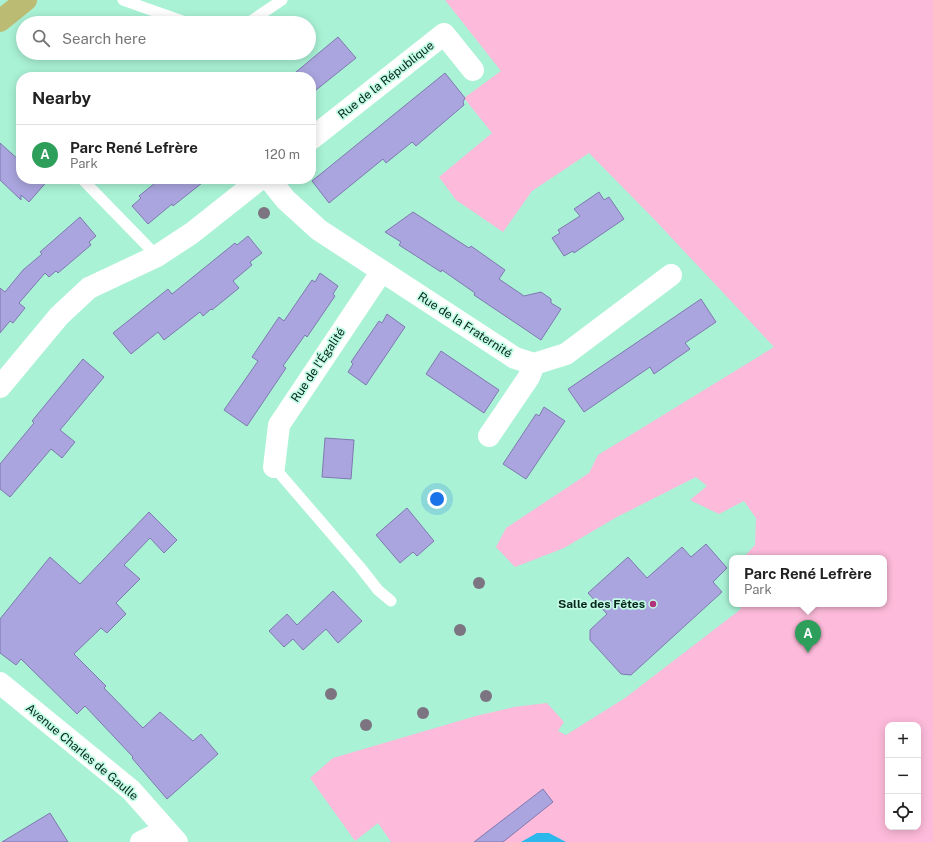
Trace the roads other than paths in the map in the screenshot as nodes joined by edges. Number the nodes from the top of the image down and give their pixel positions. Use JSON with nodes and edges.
{"nodes":[{"id":1,"x":26,"y":0,"type":"edge"},
{"id":2,"x":123,"y":0,"type":"edge"},
{"id":3,"x":282,"y":0,"type":"edge"},
{"id":4,"x":138,"y":3,"type":"edge"},
{"id":5,"x":170,"y":16,"type":"edge"},
{"id":6,"x":258,"y":16,"type":"edge"},
{"id":7,"x":0,"y":21,"type":"edge"},
{"id":8,"x":474,"y":70,"type":"dead end"},
{"id":9,"x":316,"y":135,"type":"edge"},
{"id":10,"x":87,"y":184,"type":"edge"},
{"id":11,"x":254,"y":184,"type":"edge"},
{"id":12,"x":273,"y":184,"type":"edge"},
{"id":13,"x":157,"y":256,"type":"junction"},
{"id":14,"x":382,"y":271,"type":"junction"},
{"id":15,"x":671,"y":274,"type":"dead end"},
{"id":16,"x":534,"y":364,"type":"junction"},
{"id":17,"x":0,"y":387,"type":"edge"},
{"id":18,"x":489,"y":436,"type":"dead end"},
{"id":19,"x":274,"y":467,"type":"joint"},
{"id":20,"x":391,"y":601,"type":"dead end"},
{"id":21,"x":0,"y":683,"type":"edge"},
{"id":22,"x":172,"y":836,"type":"edge"},
{"id":23,"x":141,"y":842,"type":"edge"}],
"edges":[{"from":1,"to":7,"type":"main road"},
{"from":2,"to":4,"type":"lane"},
{"from":3,"to":6,"type":"lane"},
{"from":4,"to":5,"type":"lane"},
{"from":8,"to":9,"type":"street","name":"Rue de la République"},
{"from":10,"to":13,"type":"lane"},
{"from":11,"to":13,"type":"street"},
{"from":12,"to":14,"type":"street","name":"Rue de la Fraternité"},
{"from":13,"to":17,"type":"street"},
{"from":14,"to":16,"type":"street","name":"Rue de la Fraternité"},
{"from":14,"to":19,"type":"street","name":"Rue de l'Égalité"},
{"from":15,"to":16,"type":"street"},
{"from":16,"to":18,"type":"street"},
{"from":19,"to":20,"type":"lane"},
{"from":21,"to":22,"type":"street","name":"Avenue Charles de Gaulle"},
{"from":22,"to":23,"type":"street"}]}
